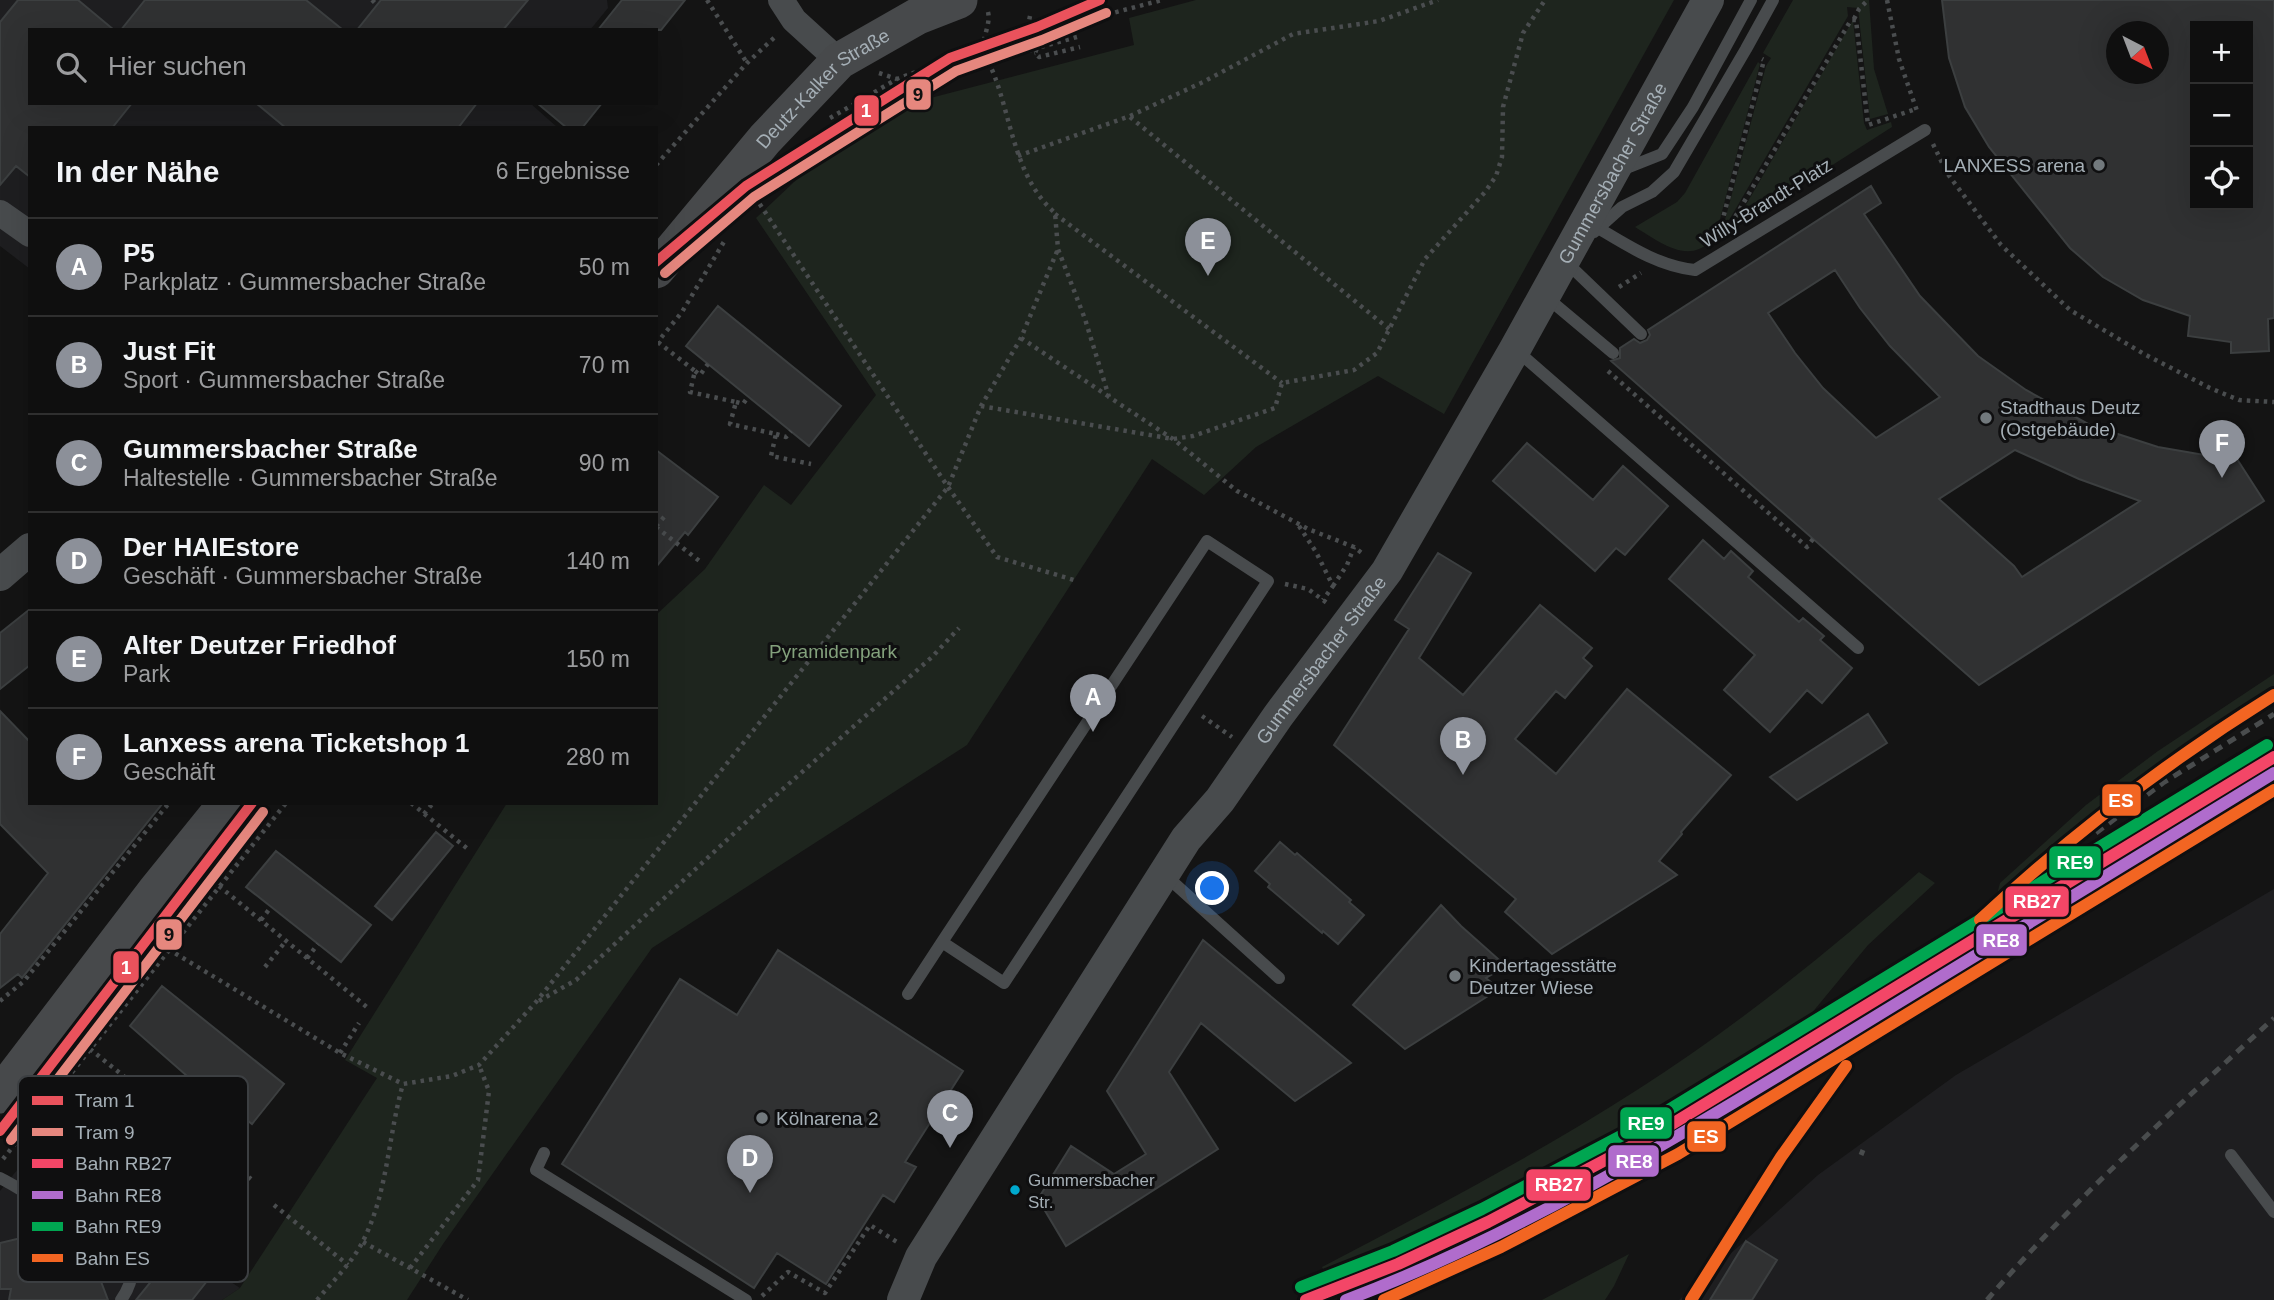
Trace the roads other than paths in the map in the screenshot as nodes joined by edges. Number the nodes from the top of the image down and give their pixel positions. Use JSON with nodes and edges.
{"nodes":[{"id":1,"x":1708,"y":0,"type":"edge"},
{"id":2,"x":1751,"y":0,"type":"edge"},
{"id":3,"x":1773,"y":0,"type":"edge"},
{"id":4,"x":973,"y":5,"type":"edge"},
{"id":5,"x":787,"y":10,"type":"edge"},
{"id":6,"x":839,"y":61,"type":"junction"},
{"id":7,"x":1925,"y":130,"type":"road end"},
{"id":8,"x":1612,"y":174,"type":"junction"},
{"id":9,"x":0,"y":213,"type":"edge"},
{"id":10,"x":28,"y":233,"type":"edge"},
{"id":11,"x":1580,"y":240,"type":"junction"},
{"id":12,"x":658,"y":268,"type":"edge"},
{"id":13,"x":1544,"y":296,"type":"junction"},
{"id":14,"x":1641,"y":334,"type":"dead end"},
{"id":15,"x":1515,"y":349,"type":"junction"},
{"id":16,"x":1613,"y":353,"type":"dead end"},
{"id":17,"x":28,"y":551,"type":"edge"},
{"id":18,"x":0,"y":575,"type":"edge"},
{"id":19,"x":1858,"y":649,"type":"dead end"},
{"id":20,"x":225,"y":805,"type":"edge"},
{"id":21,"x":1163,"y":874,"type":"junction"},
{"id":22,"x":942,"y":942,"type":"junction"},
{"id":23,"x":1279,"y":978,"type":"dead end"},
{"id":24,"x":908,"y":994,"type":"dead end"},
{"id":25,"x":0,"y":1095,"type":"edge"},
{"id":26,"x":544,"y":1153,"type":"dead end"},
{"id":27,"x":2231,"y":1155,"type":"dead end"},
{"id":28,"x":0,"y":1178,"type":"edge"},
{"id":29,"x":18,"y":1189,"type":"edge"},
{"id":30,"x":2274,"y":1212,"type":"edge"},
{"id":31,"x":131,"y":1282,"type":"edge"},
{"id":32,"x":121,"y":1300,"type":"edge"},
{"id":33,"x":746,"y":1300,"type":"edge"},
{"id":34,"x":903,"y":1300,"type":"edge"}],
"edges":[{"from":1,"to":8,"type":"street","name":"Gummersbacher Straße"},
{"from":2,"to":8,"type":"lane"},
{"from":3,"to":11,"type":"lane"},
{"from":4,"to":6,"type":"main road","name":"Deutz-Kalker Straße"},
{"from":5,"to":6,"type":"street"},
{"from":6,"to":12,"type":"main road","name":"Deutz-Kalker Straße"},
{"from":7,"to":11,"type":"lane","name":"Willy-Brandt-Platz"},
{"from":8,"to":11,"type":"street","name":"Gummersbacher Straße"},
{"from":9,"to":10,"type":"street"},
{"from":11,"to":13,"type":"street","name":"Gummersbacher Straße"},
{"from":11,"to":14,"type":"lane"},
{"from":13,"to":15,"type":"street","name":"Gummersbacher Straße"},
{"from":13,"to":16,"type":"lane"},
{"from":15,"to":19,"type":"lane"},
{"from":15,"to":21,"type":"street","name":"Gummersbacher Straße"},
{"from":17,"to":18,"type":"street"},
{"from":20,"to":25,"type":"main road"},
{"from":21,"to":23,"type":"lane"},
{"from":21,"to":34,"type":"street","name":"Gummersbacher Straße"},
{"from":22,"to":22,"type":"lane"},
{"from":22,"to":24,"type":"lane"},
{"from":26,"to":33,"type":"lane"},
{"from":27,"to":30,"type":"lane"},
{"from":28,"to":29,"type":"lane"},
{"from":31,"to":32,"type":"lane"}]}
